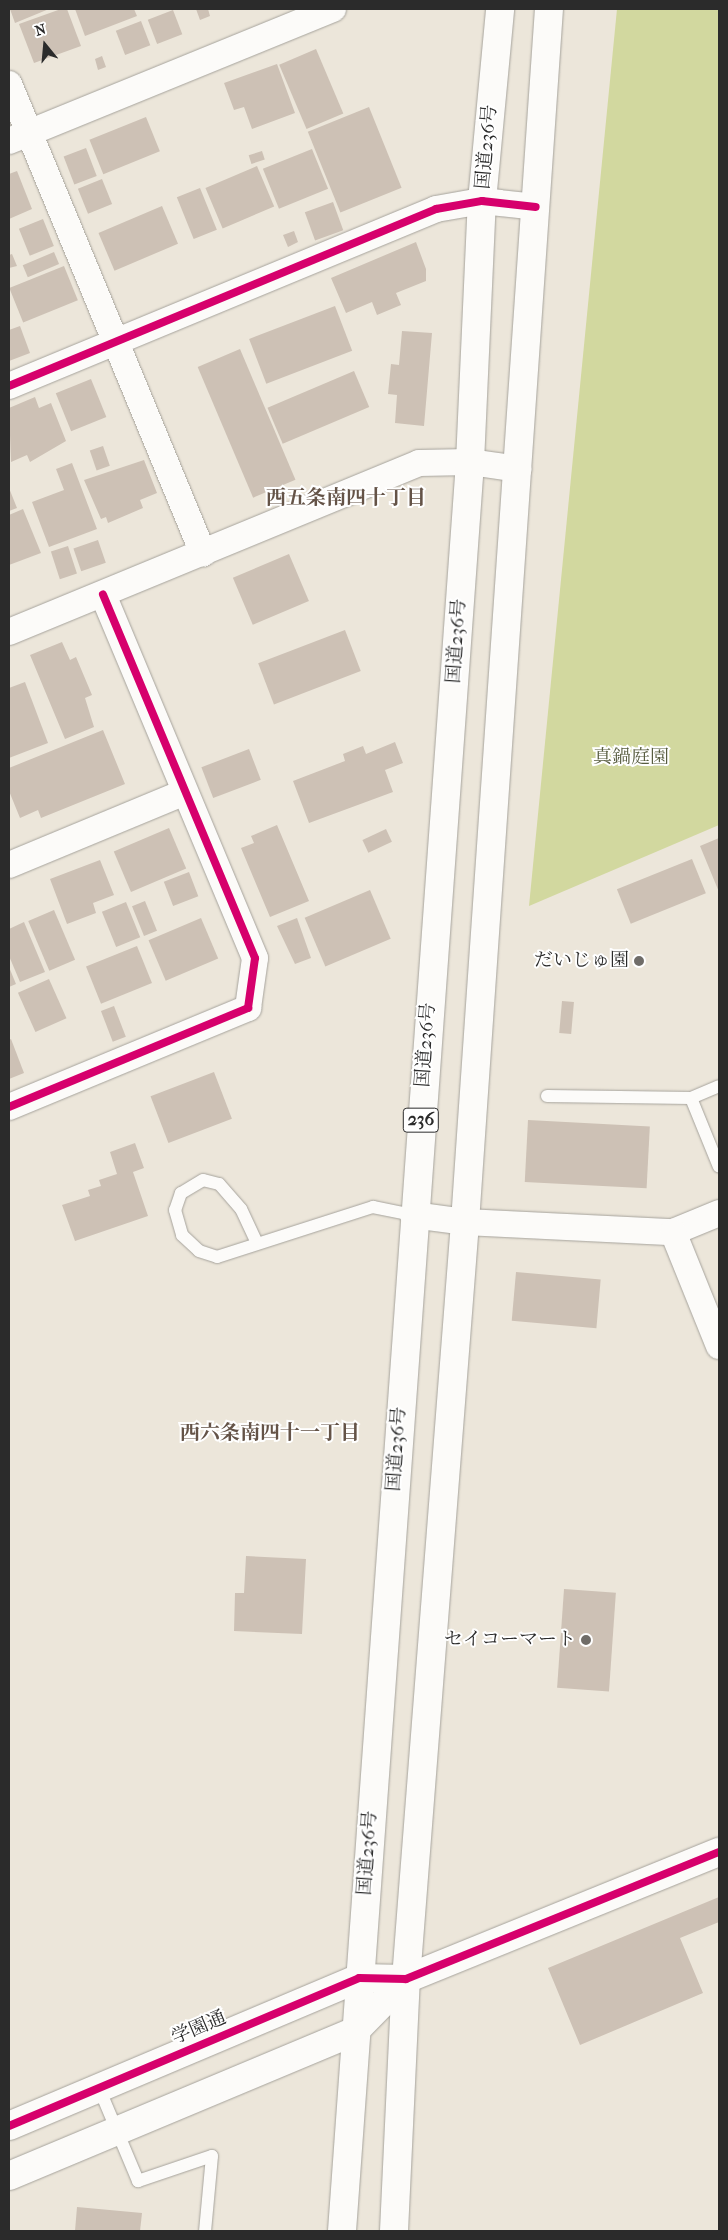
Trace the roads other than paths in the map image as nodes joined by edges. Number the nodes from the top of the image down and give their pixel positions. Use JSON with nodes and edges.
{"nodes":[{"id":1,"x":333,"y":9,"type":"edge"},
{"id":2,"x":500,"y":9,"type":"edge"},
{"id":3,"x":548,"y":9,"type":"edge"},
{"id":4,"x":9,"y":84,"type":"edge"},
{"id":5,"x":19,"y":137,"type":"edge"},
{"id":6,"x":482,"y":201,"type":"junction"},
{"id":7,"x":536,"y":207,"type":"junction"},
{"id":8,"x":115,"y":342,"type":"junction"},
{"id":9,"x":9,"y":386,"type":"edge"},
{"id":10,"x":470,"y":462,"type":"junction"},
{"id":11,"x":518,"y":469,"type":"junction"},
{"id":12,"x":203,"y":553,"type":"junction"},
{"id":13,"x":102,"y":594,"type":"junction"},
{"id":14,"x":9,"y":632,"type":"edge"},
{"id":15,"x":183,"y":793,"type":"junction"},
{"id":16,"x":9,"y":865,"type":"edge"},
{"id":17,"x":719,"y":1086,"type":"edge"},
{"id":18,"x":547,"y":1096,"type":"dead end"},
{"id":19,"x":691,"y":1098,"type":"junction"},
{"id":20,"x":9,"y":1107,"type":"edge"},
{"id":21,"x":719,"y":1167,"type":"edge"},
{"id":22,"x":719,"y":1213,"type":"edge"},
{"id":23,"x":414,"y":1215,"type":"junction"},
{"id":24,"x":465,"y":1222,"type":"junction"},
{"id":25,"x":673,"y":1232,"type":"junction"},
{"id":26,"x":256,"y":1241,"type":"junction"},
{"id":27,"x":719,"y":1346,"type":"edge"},
{"id":28,"x":719,"y":1852,"type":"edge"},
{"id":29,"x":359,"y":1978,"type":"junction"},
{"id":30,"x":406,"y":1979,"type":"junction"},
{"id":31,"x":355,"y":2031,"type":"junction"},
{"id":32,"x":99,"y":2088,"type":"junction"},
{"id":33,"x":9,"y":2126,"type":"edge"},
{"id":34,"x":118,"y":2132,"type":"junction"},
{"id":35,"x":9,"y":2176,"type":"edge"},
{"id":36,"x":205,"y":2231,"type":"edge"},
{"id":37,"x":342,"y":2231,"type":"edge"},
{"id":38,"x":394,"y":2231,"type":"edge"}],
"edges":[{"from":1,"to":5,"type":"street"},
{"from":2,"to":6,"type":"main road","name":"国道236号","number":"236"},
{"from":3,"to":7,"type":"main road"},
{"from":4,"to":5,"type":"street"},
{"from":5,"to":8,"type":"street"},
{"from":6,"to":7,"type":"street"},
{"from":6,"to":8,"type":"street"},
{"from":6,"to":10,"type":"main road","name":"国道236号","number":"236"},
{"from":7,"to":11,"type":"main road"},
{"from":8,"to":9,"type":"street"},
{"from":8,"to":12,"type":"street"},
{"from":10,"to":11,"type":"street"},
{"from":10,"to":12,"type":"street"},
{"from":10,"to":23,"type":"main road","name":"国道236号","number":"236"},
{"from":11,"to":24,"type":"main road"},
{"from":12,"to":13,"type":"street"},
{"from":13,"to":14,"type":"street"},
{"from":13,"to":15,"type":"street"},
{"from":15,"to":16,"type":"street"},
{"from":15,"to":20,"type":"street"},
{"from":17,"to":19,"type":"lane"},
{"from":18,"to":19,"type":"lane"},
{"from":19,"to":21,"type":"lane"},
{"from":22,"to":25,"type":"street"},
{"from":23,"to":24,"type":"street"},
{"from":23,"to":26,"type":"lane"},
{"from":23,"to":29,"type":"main road","name":"国道236号","number":"236"},
{"from":24,"to":25,"type":"street"},
{"from":24,"to":30,"type":"main road"},
{"from":25,"to":27,"type":"street"},
{"from":26,"to":26,"type":"lane"},
{"from":28,"to":30,"type":"main road"},
{"from":29,"to":30,"type":"main road","name":"学園通"},
{"from":29,"to":31,"type":"main road","name":"国道236号","number":"236"},
{"from":29,"to":32,"type":"main road","name":"学園通"},
{"from":30,"to":31,"type":"main road"},
{"from":30,"to":38,"type":"main road"},
{"from":31,"to":34,"type":"main road"},
{"from":31,"to":37,"type":"main road","name":"国道236号","number":"236"},
{"from":32,"to":33,"type":"main road","name":"学園通"},
{"from":32,"to":34,"type":"lane"},
{"from":34,"to":35,"type":"main road"},
{"from":34,"to":36,"type":"lane"}]}
